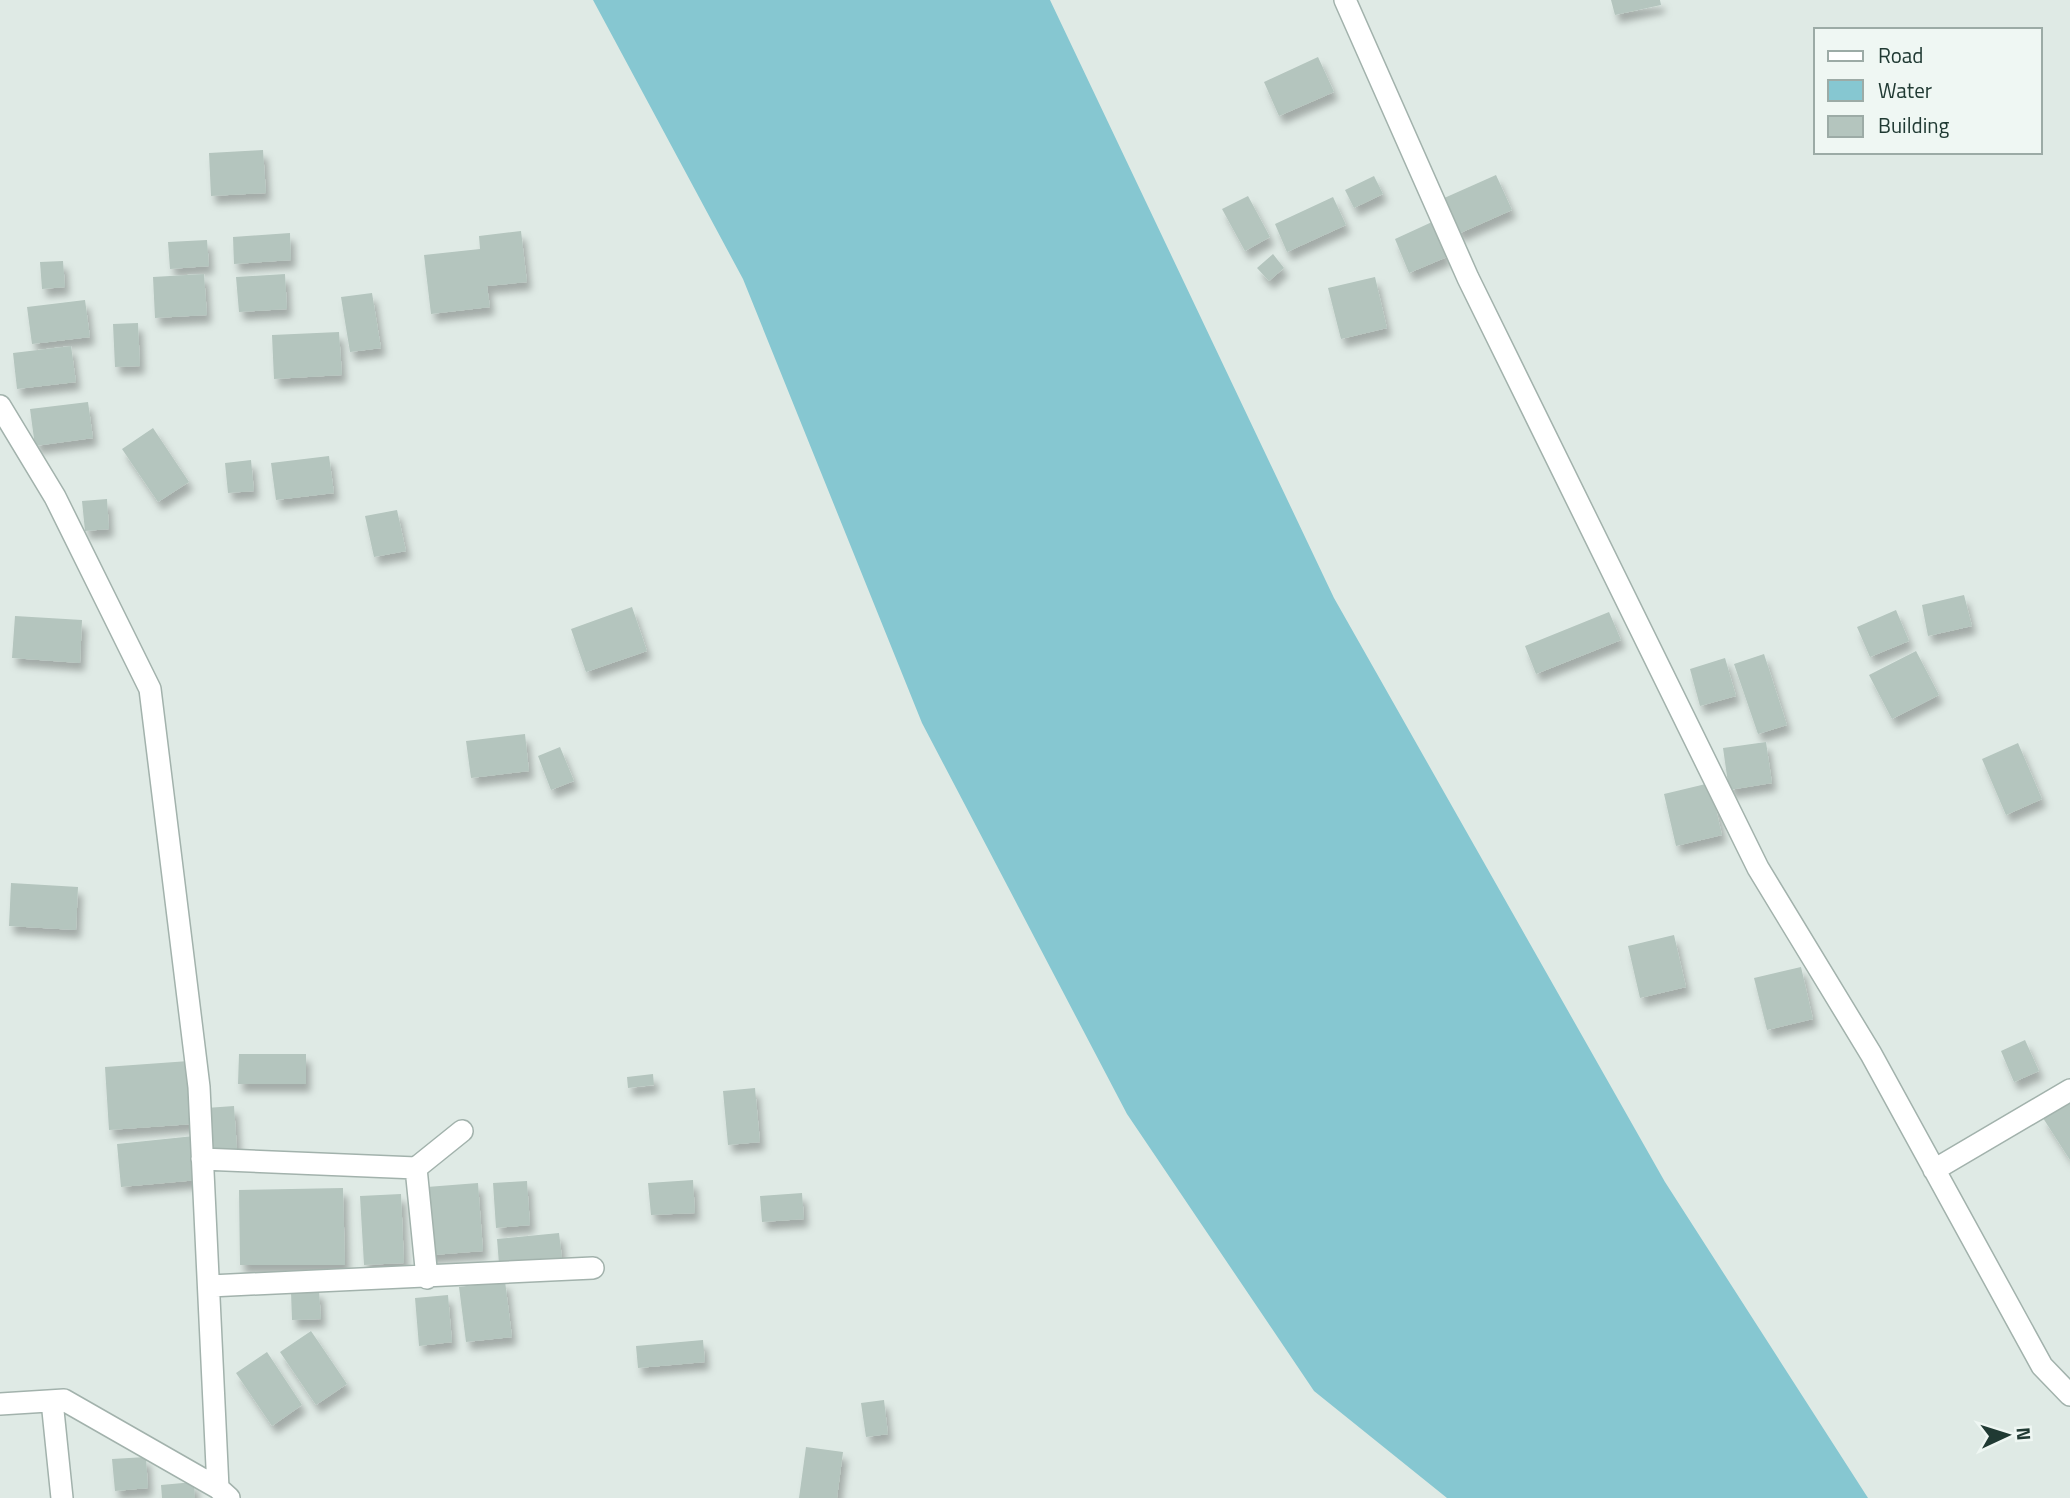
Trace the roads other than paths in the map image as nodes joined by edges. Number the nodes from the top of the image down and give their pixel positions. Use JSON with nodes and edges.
{"nodes":[{"id":1,"x":1345,"y":0,"type":"edge"},
{"id":2,"x":0,"y":406,"type":"edge"},
{"id":3,"x":2070,"y":1090,"type":"edge"},
{"id":4,"x":462,"y":1132,"type":"dead end"},
{"id":5,"x":202,"y":1159,"type":"junction"},
{"id":6,"x":416,"y":1168,"type":"junction"},
{"id":7,"x":1934,"y":1170,"type":"junction"},
{"id":8,"x":593,"y":1268,"type":"dead end"},
{"id":9,"x":427,"y":1278,"type":"junction"},
{"id":10,"x":210,"y":1286,"type":"junction"},
{"id":11,"x":2070,"y":1395,"type":"edge"},
{"id":12,"x":52,"y":1401,"type":"junction"},
{"id":13,"x":0,"y":1404,"type":"edge"},
{"id":14,"x":224,"y":1493,"type":"edge"},
{"id":15,"x":62,"y":1498,"type":"edge"}],
"edges":[{"from":1,"to":7,"type":"street"},
{"from":2,"to":5,"type":"street"},
{"from":3,"to":7,"type":"street"},
{"from":4,"to":6,"type":"street"},
{"from":5,"to":6,"type":"street"},
{"from":5,"to":10,"type":"street"},
{"from":6,"to":9,"type":"street"},
{"from":7,"to":11,"type":"street"},
{"from":8,"to":9,"type":"street"},
{"from":9,"to":10,"type":"street"},
{"from":10,"to":14,"type":"street"},
{"from":12,"to":13,"type":"street"},
{"from":12,"to":14,"type":"street"},
{"from":12,"to":15,"type":"street"}]}
